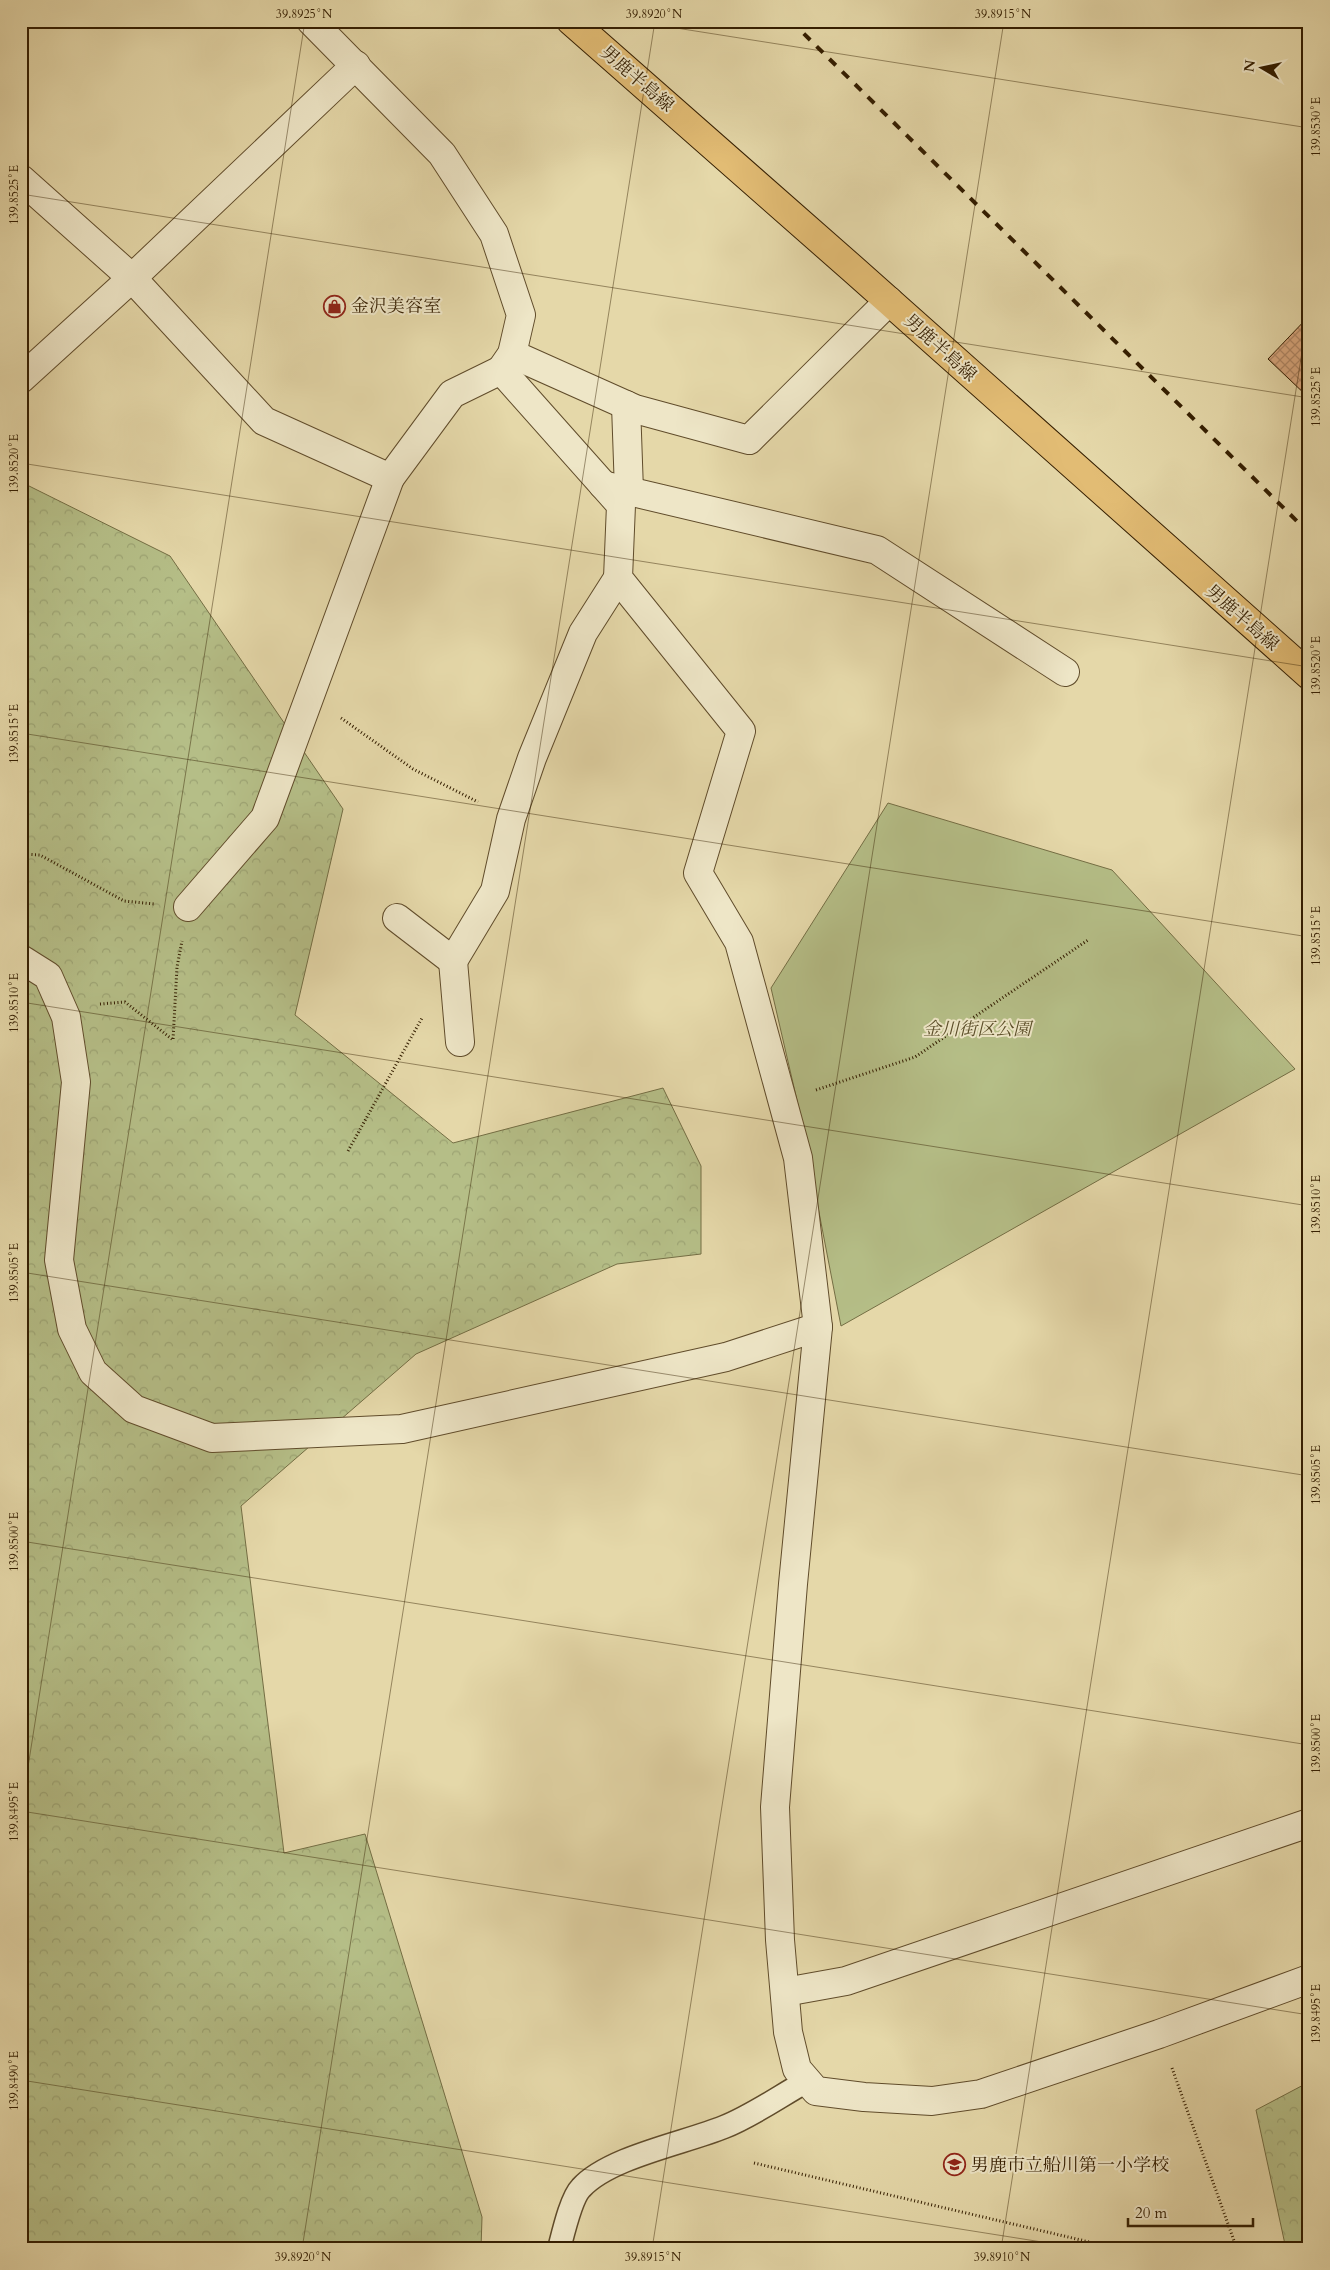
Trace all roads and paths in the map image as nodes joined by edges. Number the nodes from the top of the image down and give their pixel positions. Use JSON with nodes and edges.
{"nodes":[{"id":1,"x":311,"y":21,"type":"edge"},
{"id":2,"x":571,"y":21,"type":"edge"},
{"id":3,"x":356,"y":65,"type":"junction"},
{"id":4,"x":21,"y":179,"type":"edge"},
{"id":5,"x":132,"y":278,"type":"junction"},
{"id":6,"x":889,"y":301,"type":"junction"},
{"id":7,"x":507,"y":362,"type":"junction"},
{"id":8,"x":21,"y":378,"type":"edge"},
{"id":9,"x":626,"y":404,"type":"junction"},
{"id":10,"x":390,"y":478,"type":"junction"},
{"id":11,"x":616,"y":488,"type":"junction"},
{"id":12,"x":618,"y":578,"type":"junction"},
{"id":13,"x":1065,"y":672,"type":"dead end"},
{"id":14,"x":1309,"y":675,"type":"edge"},
{"id":15,"x":310,"y":696,"type":"junction"},
{"id":16,"x":512,"y":819,"type":"junction"},
{"id":17,"x":21,"y":854,"type":"edge"},
{"id":18,"x":188,"y":907,"type":"junction"},
{"id":19,"x":397,"y":918,"type":"dead end"},
{"id":20,"x":1088,"y":940,"type":"dead end"},
{"id":21,"x":21,"y":959,"type":"edge"},
{"id":22,"x":453,"y":961,"type":"junction"},
{"id":23,"x":62,"y":1008,"type":"junction"},
{"id":24,"x":425,"y":1013,"type":"dead end"},
{"id":25,"x":21,"y":1028,"type":"edge"},
{"id":26,"x":460,"y":1042,"type":"dead end"},
{"id":27,"x":814,"y":1091,"type":"dead end"},
{"id":28,"x":348,"y":1151,"type":"dead end"},
{"id":29,"x":818,"y":1327,"type":"junction"},
{"id":30,"x":1309,"y":1822,"type":"edge"},
{"id":31,"x":1309,"y":1979,"type":"edge"},
{"id":32,"x":784,"y":1992,"type":"junction"},
{"id":33,"x":1159,"y":2034,"type":"junction"},
{"id":34,"x":807,"y":2081,"type":"junction"},
{"id":35,"x":754,"y":2163,"type":"dead end"},
{"id":36,"x":559,"y":2249,"type":"edge"},
{"id":37,"x":1118,"y":2249,"type":"edge"},
{"id":38,"x":1237,"y":2249,"type":"edge"}],
"edges":[{"from":1,"to":3,"type":"street"},
{"from":2,"to":6,"type":"main road","name":"男鹿半島線"},
{"from":3,"to":5,"type":"street"},
{"from":3,"to":7,"type":"street"},
{"from":4,"to":5,"type":"street"},
{"from":5,"to":8,"type":"street"},
{"from":5,"to":10,"type":"street"},
{"from":6,"to":9,"type":"street"},
{"from":6,"to":14,"type":"main road","name":"男鹿半島線"},
{"from":7,"to":9,"type":"street"},
{"from":7,"to":10,"type":"street"},
{"from":7,"to":11,"type":"street"},
{"from":9,"to":11,"type":"street"},
{"from":10,"to":15,"type":"street"},
{"from":11,"to":12,"type":"street"},
{"from":11,"to":13,"type":"street"},
{"from":12,"to":16,"type":"street"},
{"from":12,"to":29,"type":"street"},
{"from":15,"to":16,"type":"path"},
{"from":15,"to":18,"type":"street"},
{"from":16,"to":22,"type":"street"},
{"from":17,"to":18,"type":"path"},
{"from":18,"to":23,"type":"path"},
{"from":19,"to":22,"type":"street"},
{"from":20,"to":27,"type":"path"},
{"from":21,"to":23,"type":"street"},
{"from":22,"to":26,"type":"street"},
{"from":23,"to":25,"type":"path"},
{"from":23,"to":29,"type":"street"},
{"from":24,"to":28,"type":"path"},
{"from":29,"to":32,"type":"street"},
{"from":30,"to":32,"type":"street"},
{"from":31,"to":33,"type":"street"},
{"from":32,"to":34,"type":"street"},
{"from":33,"to":34,"type":"street"},
{"from":33,"to":38,"type":"path"},
{"from":34,"to":36,"type":"lane"},
{"from":35,"to":37,"type":"path"}]}
